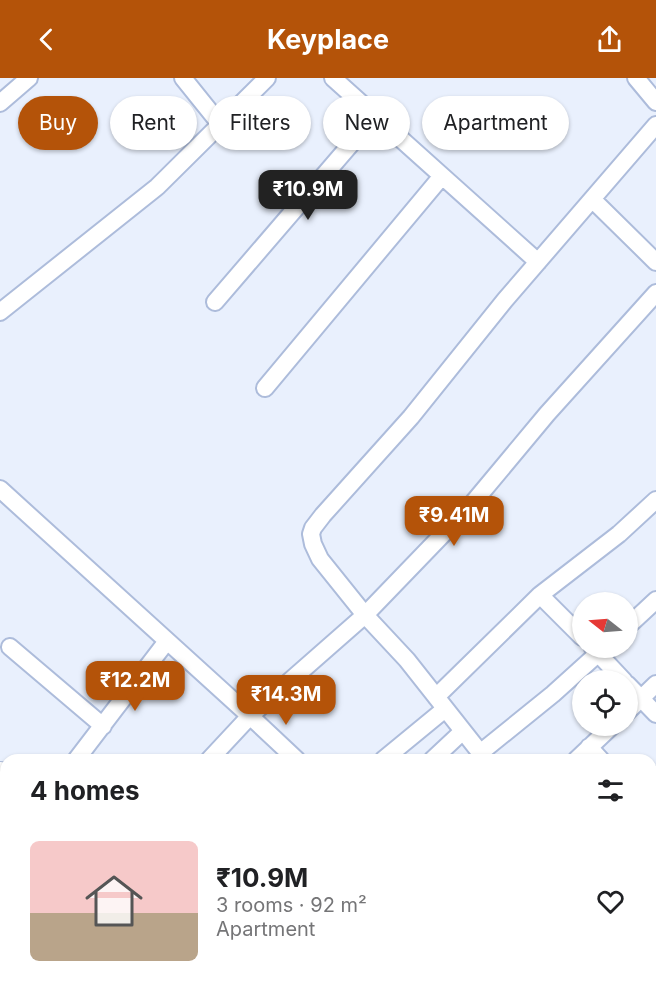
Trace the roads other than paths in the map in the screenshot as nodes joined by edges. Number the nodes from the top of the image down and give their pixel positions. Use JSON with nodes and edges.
{"nodes":[{"id":1,"x":28,"y":78,"type":"edge"},
{"id":2,"x":183,"y":78,"type":"edge"},
{"id":3,"x":267,"y":78,"type":"edge"},
{"id":4,"x":333,"y":78,"type":"edge"},
{"id":5,"x":636,"y":78,"type":"edge"},
{"id":6,"x":249,"y":96,"type":"edge"},
{"id":7,"x":353,"y":96,"type":"edge"},
{"id":8,"x":656,"y":102,"type":"edge"},
{"id":9,"x":0,"y":103,"type":"edge"},
{"id":10,"x":209,"y":110,"type":"edge"},
{"id":11,"x":656,"y":125,"type":"edge"},
{"id":12,"x":209,"y":135,"type":"edge"},
{"id":13,"x":410,"y":147,"type":"edge"},
{"id":14,"x":346,"y":150,"type":"edge"},
{"id":15,"x":442,"y":176,"type":"junction"},
{"id":16,"x":592,"y":199,"type":"junction"},
{"id":17,"x":538,"y":262,"type":"junction"},
{"id":18,"x":656,"y":262,"type":"edge"},
{"id":19,"x":655,"y":296,"type":"edge"},
{"id":20,"x":215,"y":302,"type":"dead end"},
{"id":21,"x":0,"y":312,"type":"edge"},
{"id":22,"x":265,"y":388,"type":"dead end"},
{"id":23,"x":0,"y":489,"type":"edge"},
{"id":24,"x":656,"y":500,"type":"edge"},
{"id":25,"x":540,"y":595,"type":"junction"},
{"id":26,"x":656,"y":600,"type":"edge"},
{"id":27,"x":365,"y":615,"type":"junction"},
{"id":28,"x":638,"y":617,"type":"edge"},
{"id":29,"x":572,"y":627,"type":"edge"},
{"id":30,"x":167,"y":641,"type":"junction"},
{"id":31,"x":10,"y":647,"type":"dead end"},
{"id":32,"x":590,"y":658,"type":"edge"},
{"id":33,"x":605,"y":658,"type":"edge"},
{"id":34,"x":616,"y":670,"type":"edge"},
{"id":35,"x":656,"y":684,"type":"edge"},
{"id":36,"x":638,"y":696,"type":"edge"},
{"id":37,"x":641,"y":699,"type":"junction"},
{"id":38,"x":638,"y":702,"type":"edge"},
{"id":39,"x":440,"y":703,"type":"junction"},
{"id":40,"x":656,"y":714,"type":"edge"},
{"id":41,"x":250,"y":716,"type":"junction"},
{"id":42,"x":103,"y":726,"type":"junction"},
{"id":43,"x":463,"y":731,"type":"junction"},
{"id":44,"x":601,"y":736,"type":"edge"},
{"id":45,"x":589,"y":747,"type":"junction"},
{"id":46,"x":81,"y":754,"type":"edge"},
{"id":47,"x":215,"y":754,"type":"edge"},
{"id":48,"x":291,"y":754,"type":"edge"},
{"id":49,"x":389,"y":754,"type":"edge"},
{"id":50,"x":438,"y":754,"type":"edge"},
{"id":51,"x":481,"y":754,"type":"edge"},
{"id":52,"x":486,"y":754,"type":"edge"},
{"id":53,"x":582,"y":754,"type":"edge"},
{"id":54,"x":596,"y":754,"type":"edge"}],
"edges":[{"from":1,"to":9,"type":"street"},
{"from":2,"to":10,"type":"street"},
{"from":3,"to":6,"type":"street"},
{"from":4,"to":7,"type":"street"},
{"from":5,"to":8,"type":"street"},
{"from":11,"to":16,"type":"street"},
{"from":12,"to":21,"type":"street"},
{"from":13,"to":15,"type":"street"},
{"from":14,"to":20,"type":"street"},
{"from":15,"to":17,"type":"street"},
{"from":15,"to":22,"type":"street"},
{"from":16,"to":17,"type":"street"},
{"from":16,"to":18,"type":"street"},
{"from":17,"to":27,"type":"street"},
{"from":19,"to":27,"type":"street"},
{"from":23,"to":30,"type":"street"},
{"from":24,"to":25,"type":"street"},
{"from":25,"to":29,"type":"street"},
{"from":25,"to":39,"type":"street"},
{"from":26,"to":28,"type":"street"},
{"from":27,"to":39,"type":"street"},
{"from":27,"to":41,"type":"street"},
{"from":30,"to":41,"type":"street"},
{"from":30,"to":42,"type":"street"},
{"from":31,"to":42,"type":"street"},
{"from":32,"to":52,"type":"street"},
{"from":33,"to":34,"type":"street"},
{"from":35,"to":37,"type":"street"},
{"from":36,"to":37,"type":"street"},
{"from":37,"to":38,"type":"street"},
{"from":37,"to":40,"type":"street"},
{"from":39,"to":43,"type":"street"},
{"from":39,"to":49,"type":"street"},
{"from":41,"to":47,"type":"street"},
{"from":41,"to":48,"type":"street"},
{"from":42,"to":46,"type":"street"},
{"from":43,"to":50,"type":"street"},
{"from":43,"to":51,"type":"street"},
{"from":44,"to":45,"type":"street"},
{"from":45,"to":53,"type":"street"},
{"from":45,"to":54,"type":"street"}]}
